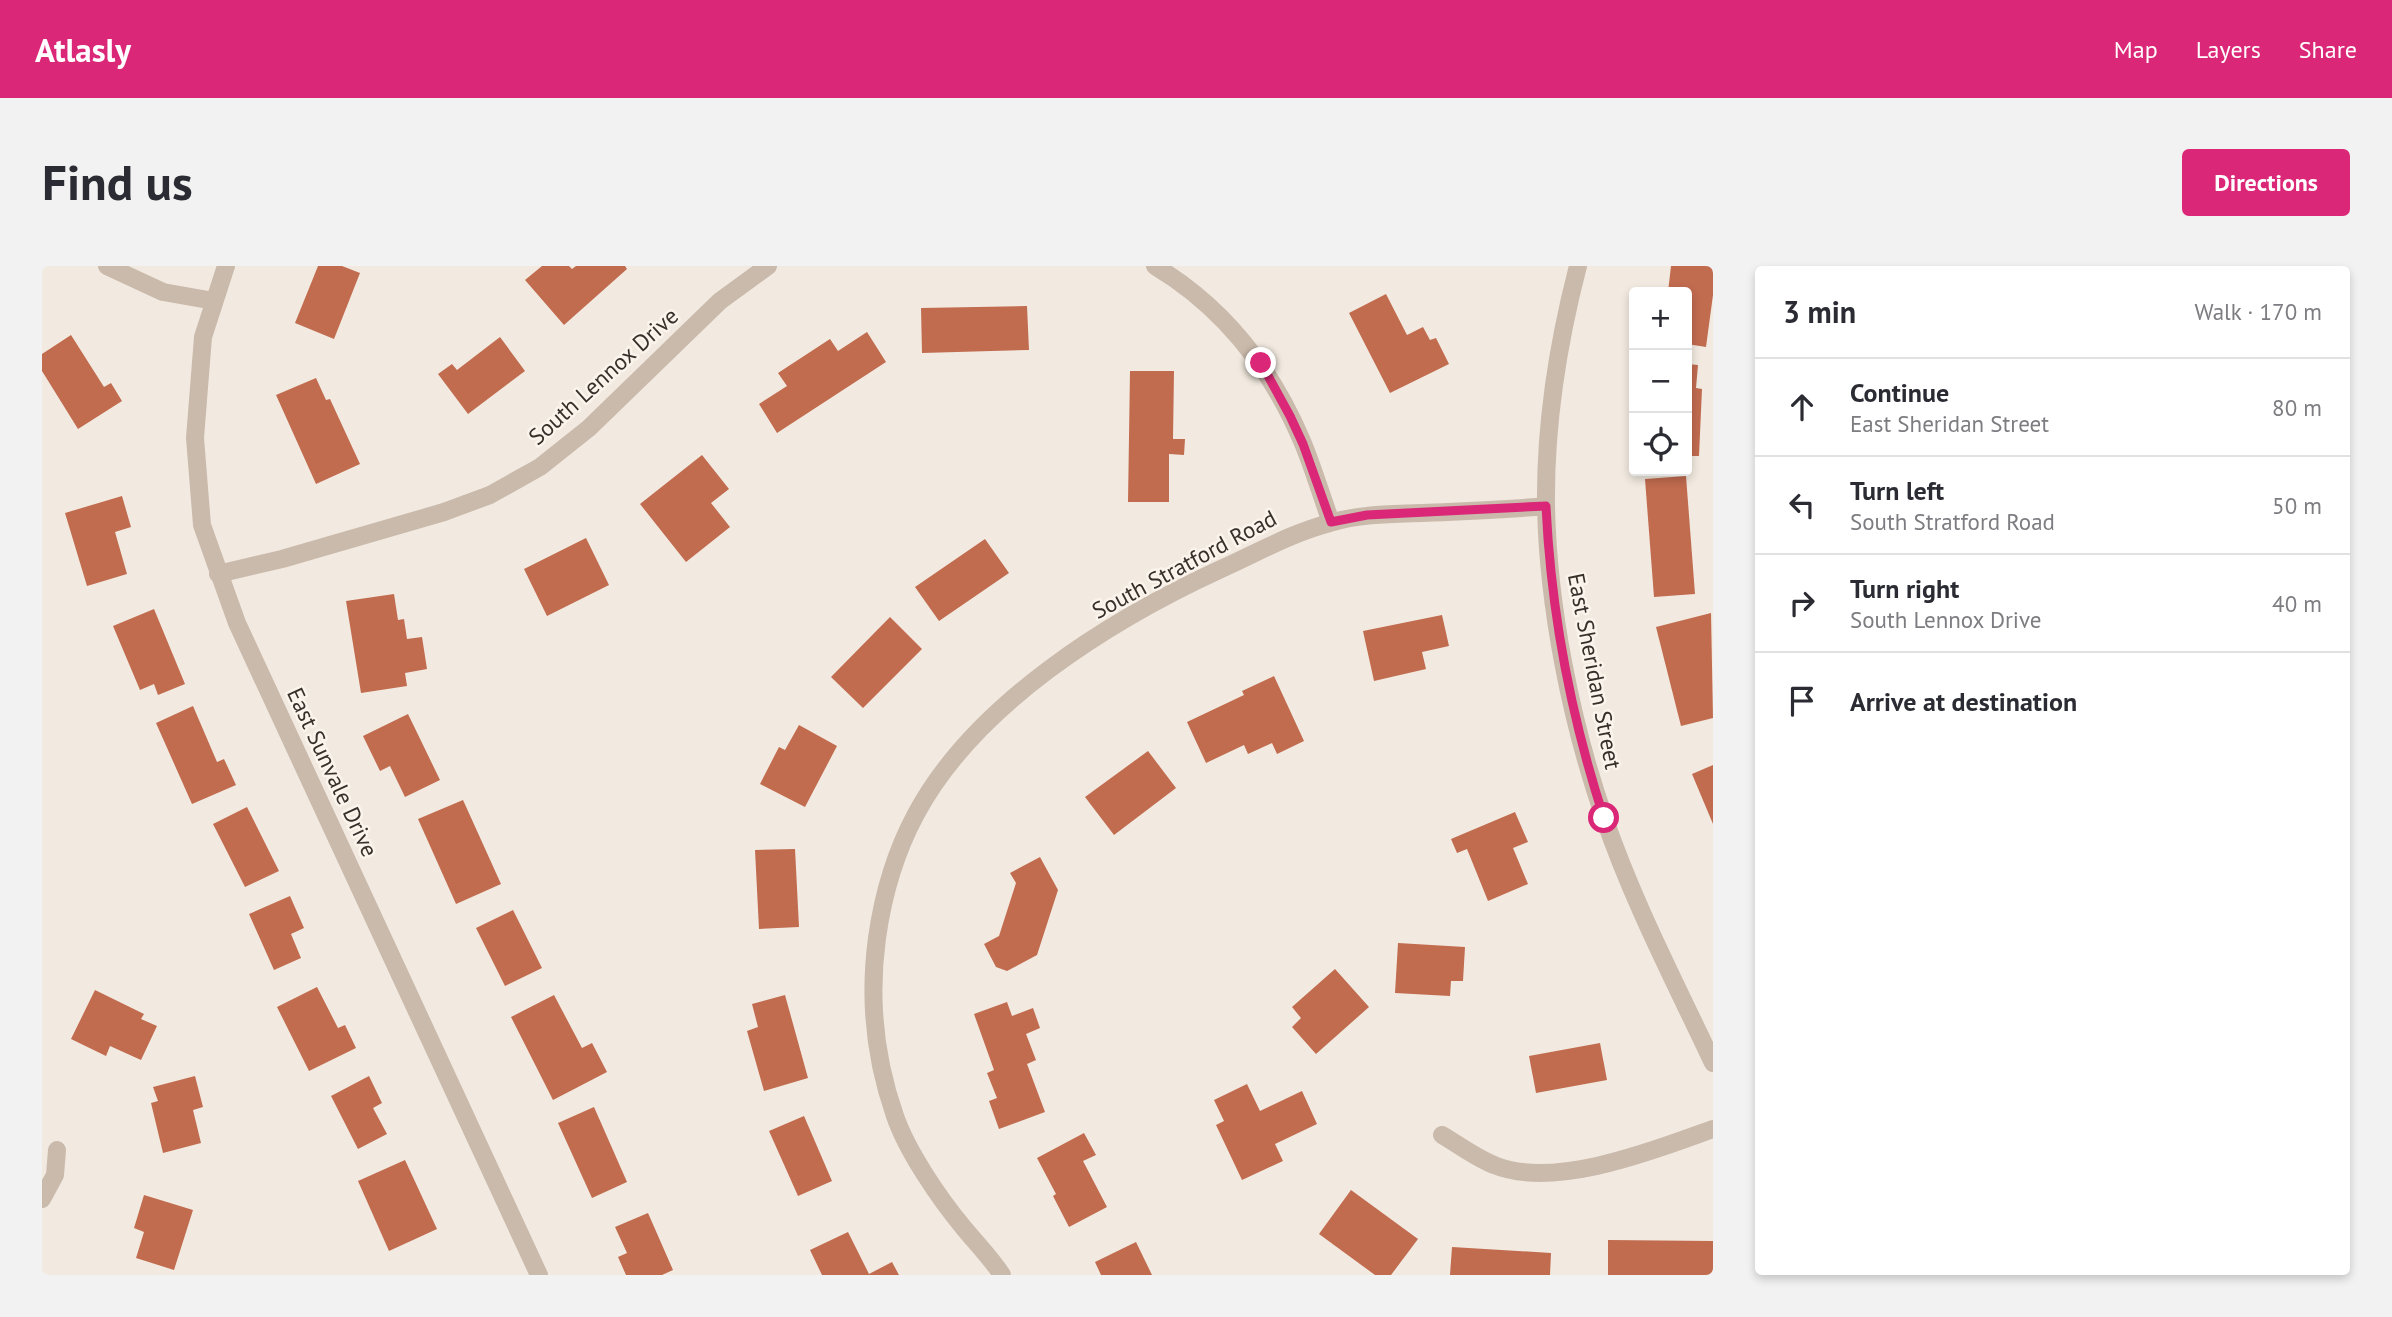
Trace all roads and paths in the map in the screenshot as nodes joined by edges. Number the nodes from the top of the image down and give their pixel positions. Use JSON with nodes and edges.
{"nodes":[{"id":1,"x":107,"y":266,"type":"edge"},
{"id":2,"x":226,"y":266,"type":"edge"},
{"id":3,"x":768,"y":266,"type":"edge"},
{"id":4,"x":1155,"y":266,"type":"edge"},
{"id":5,"x":1578,"y":266,"type":"edge"},
{"id":6,"x":214,"y":301,"type":"junction"},
{"id":7,"x":1546,"y":506,"type":"junction"},
{"id":8,"x":1331,"y":522,"type":"junction"},
{"id":9,"x":218,"y":574,"type":"junction"},
{"id":10,"x":1713,"y":1063,"type":"edge"},
{"id":11,"x":1713,"y":1129,"type":"edge"},
{"id":12,"x":1442,"y":1135,"type":"dead end"},
{"id":13,"x":57,"y":1150,"type":"dead end"},
{"id":14,"x":42,"y":1199,"type":"edge"},
{"id":15,"x":539,"y":1275,"type":"edge"},
{"id":16,"x":1002,"y":1275,"type":"edge"}],
"edges":[{"from":1,"to":6,"type":"street"},
{"from":2,"to":6,"type":"street","name":"East Sunvale Drive"},
{"from":3,"to":9,"type":"street","name":"South Lennox Drive"},
{"from":4,"to":8,"type":"street"},
{"from":5,"to":7,"type":"street","name":"East Sheridan Street"},
{"from":6,"to":9,"type":"street","name":"East Sunvale Drive"},
{"from":7,"to":8,"type":"street","name":"South Stratford Road"},
{"from":7,"to":10,"type":"street","name":"East Sheridan Street"},
{"from":8,"to":16,"type":"street","name":"South Stratford Road"},
{"from":9,"to":15,"type":"street","name":"East Sunvale Drive"},
{"from":11,"to":12,"type":"street"},
{"from":13,"to":14,"type":"street"}]}
